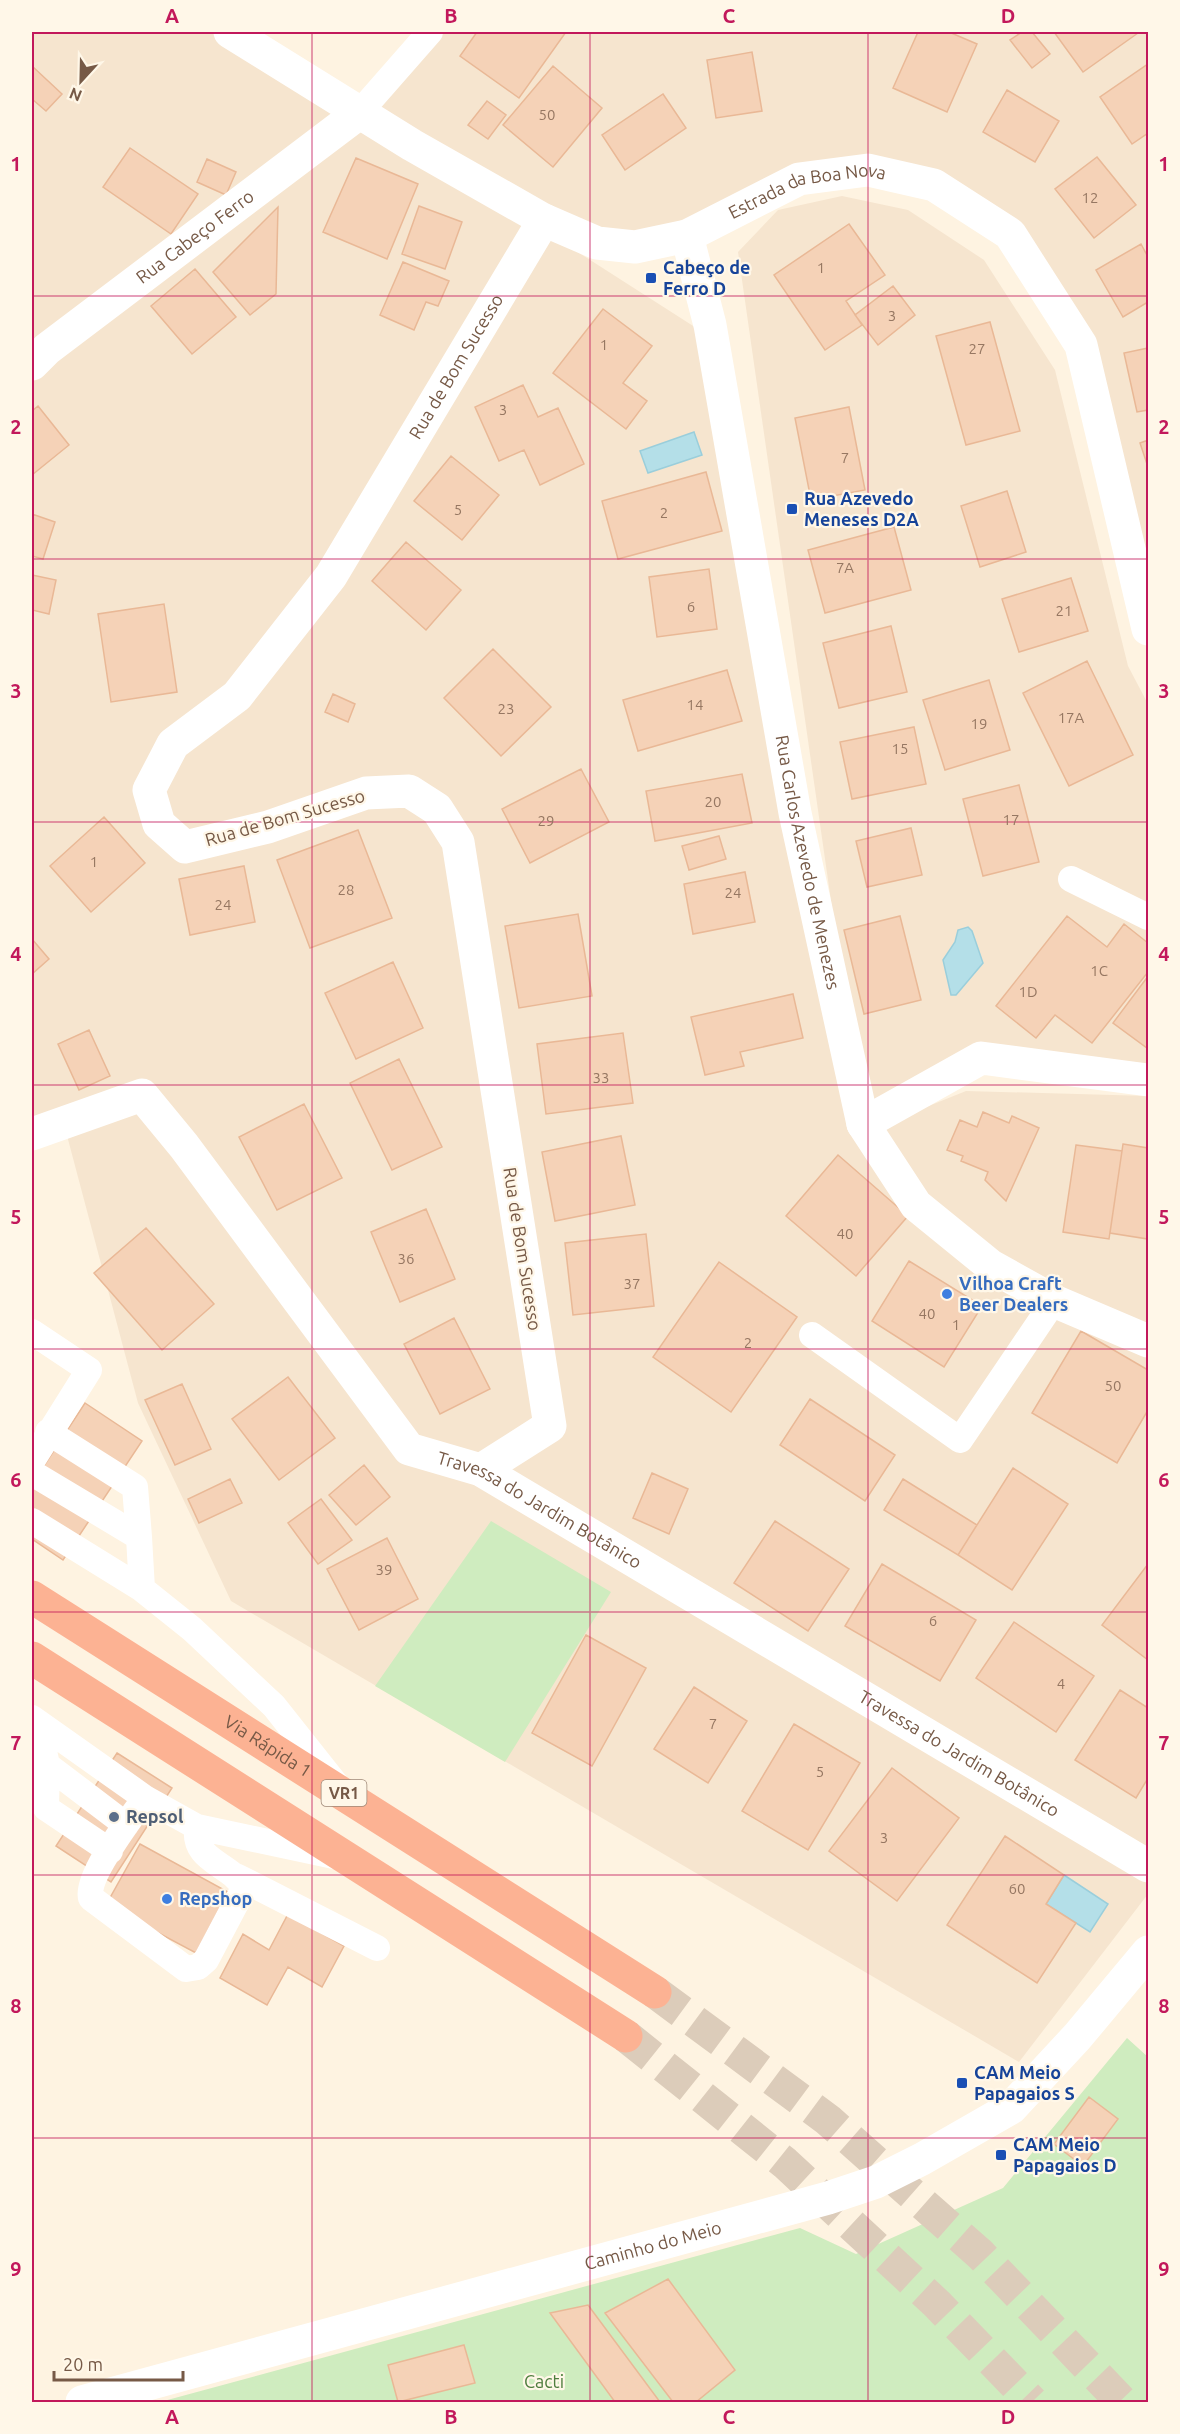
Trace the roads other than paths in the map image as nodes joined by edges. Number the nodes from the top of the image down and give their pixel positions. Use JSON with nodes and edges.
{"nodes":[{"id":1,"x":230,"y":32,"type":"edge"},
{"id":2,"x":430,"y":32,"type":"edge"},
{"id":3,"x":359,"y":113,"type":"junction"},
{"id":4,"x":544,"y":220,"type":"junction"},
{"id":5,"x":687,"y":236,"type":"junction"},
{"id":6,"x":36,"y":351,"type":"edge"},
{"id":7,"x":1149,"y":629,"type":"edge"},
{"id":8,"x":1071,"y":879,"type":"dead end"},
{"id":9,"x":1149,"y":917,"type":"edge"},
{"id":10,"x":1149,"y":1080,"type":"edge"},
{"id":11,"x":863,"y":1124,"type":"junction"},
{"id":12,"x":32,"y":1134,"type":"edge"},
{"id":13,"x":1054,"y":1301,"type":"junction"},
{"id":14,"x":32,"y":1332,"type":"edge"},
{"id":15,"x":812,"y":1335,"type":"dead end"},
{"id":16,"x":1149,"y":1341,"type":"edge"},
{"id":17,"x":48,"y":1432,"type":"junction"},
{"id":18,"x":32,"y":1461,"type":"edge"},
{"id":19,"x":481,"y":1470,"type":"junction"},
{"id":20,"x":32,"y":1473,"type":"edge"},
{"id":21,"x":32,"y":1521,"type":"edge"},
{"id":22,"x":139,"y":1537,"type":"junction"},
{"id":23,"x":142,"y":1589,"type":"junction"},
{"id":24,"x":32,"y":1597,"type":"edge"},
{"id":25,"x":32,"y":1658,"type":"edge"},
{"id":26,"x":35,"y":1720,"type":"edge"},
{"id":27,"x":47,"y":1765,"type":"junction"},
{"id":28,"x":343,"y":1793,"type":"junction"},
{"id":29,"x":145,"y":1798,"type":"junction"},
{"id":30,"x":126,"y":1825,"type":"junction"},
{"id":31,"x":197,"y":1827,"type":"junction"},
{"id":32,"x":110,"y":1851,"type":"junction"},
{"id":33,"x":346,"y":1858,"type":"junction"},
{"id":34,"x":1149,"y":1866,"type":"edge"},
{"id":35,"x":238,"y":1877,"type":"junction"},
{"id":36,"x":377,"y":1948,"type":"dead end"},
{"id":37,"x":1149,"y":1952,"type":"edge"},
{"id":38,"x":655,"y":1992,"type":"tunnel mouth"},
{"id":39,"x":626,"y":2036,"type":"tunnel mouth"},
{"id":40,"x":82,"y":2403,"type":"edge"}],
"edges":[{"from":1,"to":3,"type":"street","name":"Estrada da Boa Nova"},
{"from":2,"to":3,"type":"lane"},
{"from":3,"to":4,"type":"street","name":"Estrada da Boa Nova"},
{"from":3,"to":6,"type":"street","name":"Rua Cabeço Ferro"},
{"from":4,"to":5,"type":"street","name":"Estrada da Boa Nova"},
{"from":4,"to":19,"type":"street","name":"Rua de Bom Sucesso"},
{"from":5,"to":7,"type":"street","name":"Estrada da Boa Nova"},
{"from":5,"to":11,"type":"street","name":"Rua Carlos Azevedo de Menezes"},
{"from":8,"to":9,"type":"lane"},
{"from":10,"to":11,"type":"street"},
{"from":11,"to":13,"type":"street","name":"Rua Carlos Azevedo de Menezes"},
{"from":12,"to":19,"type":"street","name":"Travessa do Jardim Botânico"},
{"from":13,"to":15,"type":"lane"},
{"from":13,"to":16,"type":"street","name":"Rua Carlos Azevedo de Menezes"},
{"from":14,"to":17,"type":"lane"},
{"from":17,"to":18,"type":"lane"},
{"from":17,"to":22,"type":"lane"},
{"from":19,"to":34,"type":"street","name":"Travessa do Jardim Botânico"},
{"from":20,"to":22,"type":"lane"},
{"from":21,"to":23,"type":"lane"},
{"from":22,"to":23,"type":"lane"},
{"from":23,"to":28,"type":"lane"},
{"from":24,"to":28,"type":"highway","name":"Via Rápida 1","number":"VR1"},
{"from":25,"to":33,"type":"highway"},
{"from":26,"to":27,"type":"lane"},
{"from":26,"to":29,"type":"lane"},
{"from":27,"to":30,"type":"lane"},
{"from":27,"to":32,"type":"lane"},
{"from":28,"to":38,"type":"highway","name":"Via Rápida 1","number":"VR1"},
{"from":29,"to":30,"type":"lane"},
{"from":29,"to":31,"type":"lane"},
{"from":30,"to":32,"type":"lane"},
{"from":31,"to":33,"type":"lane"},
{"from":31,"to":35,"type":"lane"},
{"from":32,"to":35,"type":"lane"},
{"from":33,"to":39,"type":"highway"},
{"from":35,"to":36,"type":"lane"},
{"from":37,"to":40,"type":"street","name":"Caminho do Meio"}]}
